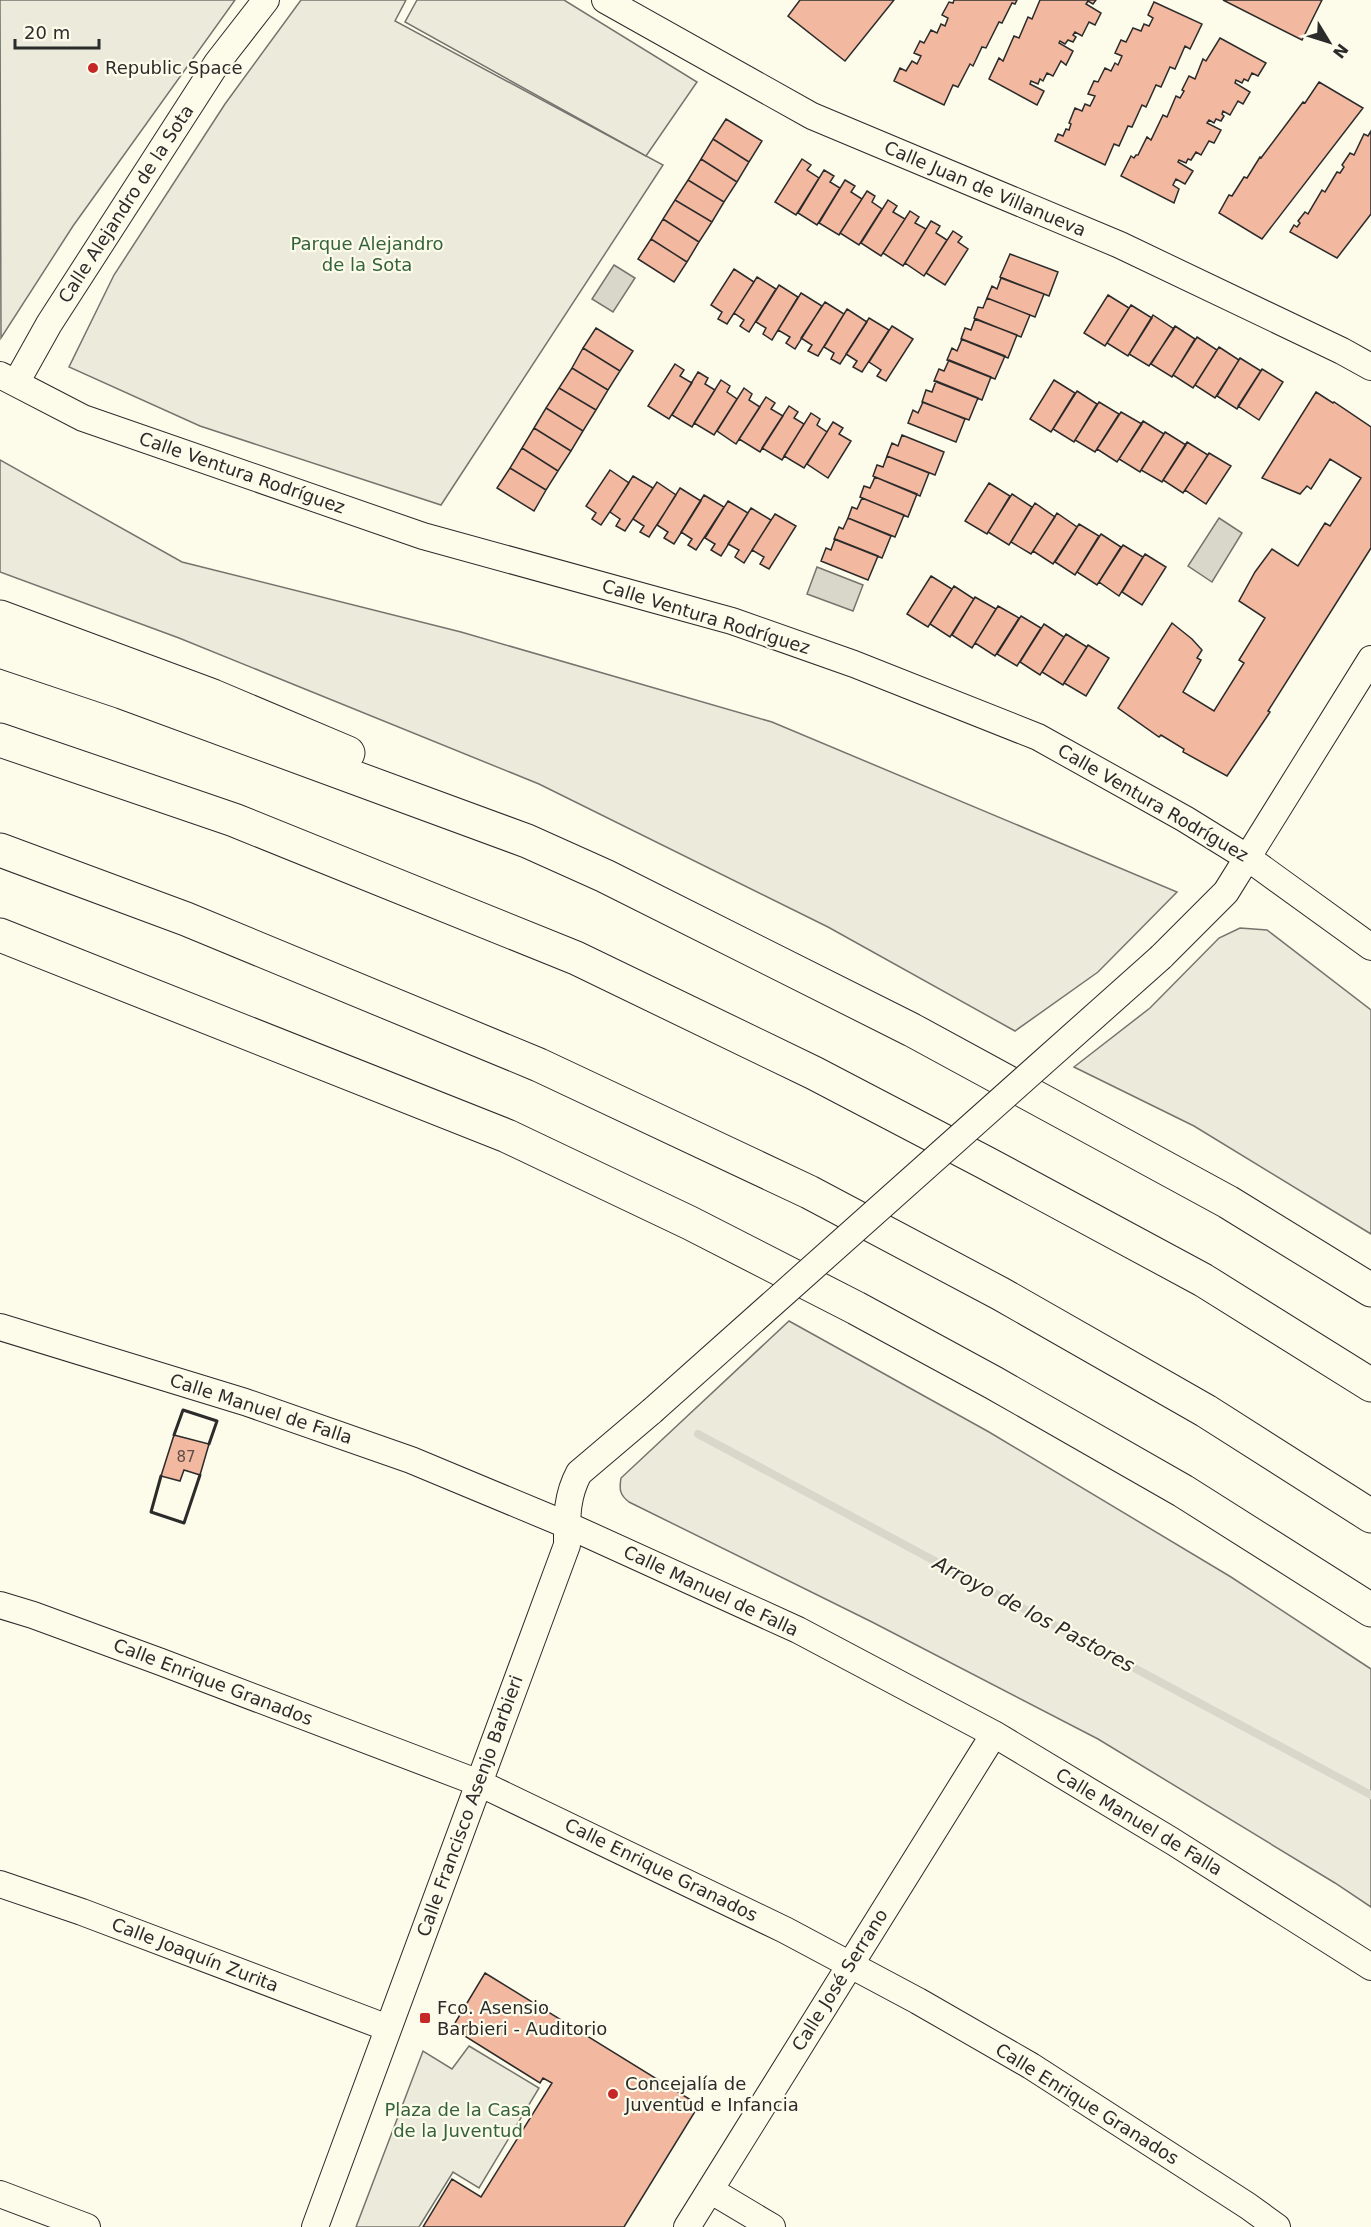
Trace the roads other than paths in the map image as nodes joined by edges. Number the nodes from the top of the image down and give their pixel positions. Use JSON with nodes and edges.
{"nodes":[{"id":1,"x":266,"y":0,"type":"edge"},
{"id":2,"x":605,"y":0,"type":"edge"},
{"id":3,"x":1371,"y":367,"type":"edge"},
{"id":4,"x":8,"y":379,"type":"edge"},
{"id":5,"x":0,"y":617,"type":"edge"},
{"id":6,"x":0,"y":651,"type":"edge"},
{"id":7,"x":1371,"y":659,"type":"edge"},
{"id":8,"x":0,"y":740,"type":"edge"},
{"id":9,"x":527,"y":842,"type":"junction"},
{"id":10,"x":0,"y":850,"type":"edge"},
{"id":11,"x":1248,"y":858,"type":"junction"},
{"id":12,"x":0,"y":935,"type":"edge"},
{"id":13,"x":1371,"y":947,"type":"edge"},
{"id":14,"x":1371,"y":1290,"type":"edge"},
{"id":15,"x":0,"y":1327,"type":"edge"},
{"id":16,"x":1371,"y":1384,"type":"edge"},
{"id":17,"x":1371,"y":1516,"type":"edge"},
{"id":18,"x":567,"y":1525,"type":"junction"},
{"id":19,"x":0,"y":1605,"type":"edge"},
{"id":20,"x":1371,"y":1610,"type":"edge"},
{"id":21,"x":994,"y":1734,"type":"junction"},
{"id":22,"x":479,"y":1783,"type":"junction"},
{"id":23,"x":0,"y":1884,"type":"edge"},
{"id":24,"x":849,"y":1964,"type":"junction"},
{"id":25,"x":1371,"y":1967,"type":"edge"},
{"id":26,"x":388,"y":2028,"type":"junction"},
{"id":27,"x":710,"y":2190,"type":"junction"},
{"id":28,"x":0,"y":2194,"type":"edge"},
{"id":29,"x":87,"y":2227,"type":"edge"},
{"id":30,"x":315,"y":2227,"type":"edge"},
{"id":31,"x":687,"y":2227,"type":"edge"},
{"id":32,"x":772,"y":2227,"type":"edge"},
{"id":33,"x":1277,"y":2227,"type":"edge"}],
"edges":[{"from":1,"to":4,"type":"street","name":"Calle Alejandro de la Sota"},
{"from":2,"to":3,"type":"street","name":"Calle Juan de Villanueva"},
{"from":4,"to":11,"type":"street","name":"Calle Ventura Rodríguez"},
{"from":5,"to":9,"type":"highway"},
{"from":6,"to":9,"type":"highway"},
{"from":7,"to":11,"type":"street","name":"Calle Francisco Asenjo Barbieri"},
{"from":8,"to":16,"type":"highway"},
{"from":9,"to":14,"type":"highway"},
{"from":10,"to":17,"type":"highway"},
{"from":11,"to":13,"type":"street","name":"Calle Ventura Rodríguez"},
{"from":11,"to":18,"type":"street","name":"Calle Francisco Asenjo Barbieri","bridge":true},
{"from":12,"to":20,"type":"highway"},
{"from":15,"to":18,"type":"street","name":"Calle Manuel de Falla"},
{"from":18,"to":21,"type":"street","name":"Calle Manuel de Falla"},
{"from":18,"to":22,"type":"street","name":"Calle Francisco Asenjo Barbieri"},
{"from":19,"to":22,"type":"street","name":"Calle Enrique Granados"},
{"from":21,"to":24,"type":"street","name":"Calle José Serrano"},
{"from":21,"to":25,"type":"street","name":"Calle Manuel de Falla"},
{"from":22,"to":24,"type":"street","name":"Calle Enrique Granados"},
{"from":22,"to":26,"type":"street","name":"Calle Francisco Asenjo Barbieri"},
{"from":23,"to":26,"type":"street","name":"Calle Joaquín Zurita"},
{"from":24,"to":27,"type":"street","name":"Calle José Serrano"},
{"from":24,"to":33,"type":"street","name":"Calle Enrique Granados"},
{"from":26,"to":30,"type":"street","name":"Calle Francisco Asenjo Barbieri"},
{"from":27,"to":31,"type":"street","name":"Calle José Serrano"},
{"from":27,"to":32,"type":"street"},
{"from":28,"to":29,"type":"street"}]}
